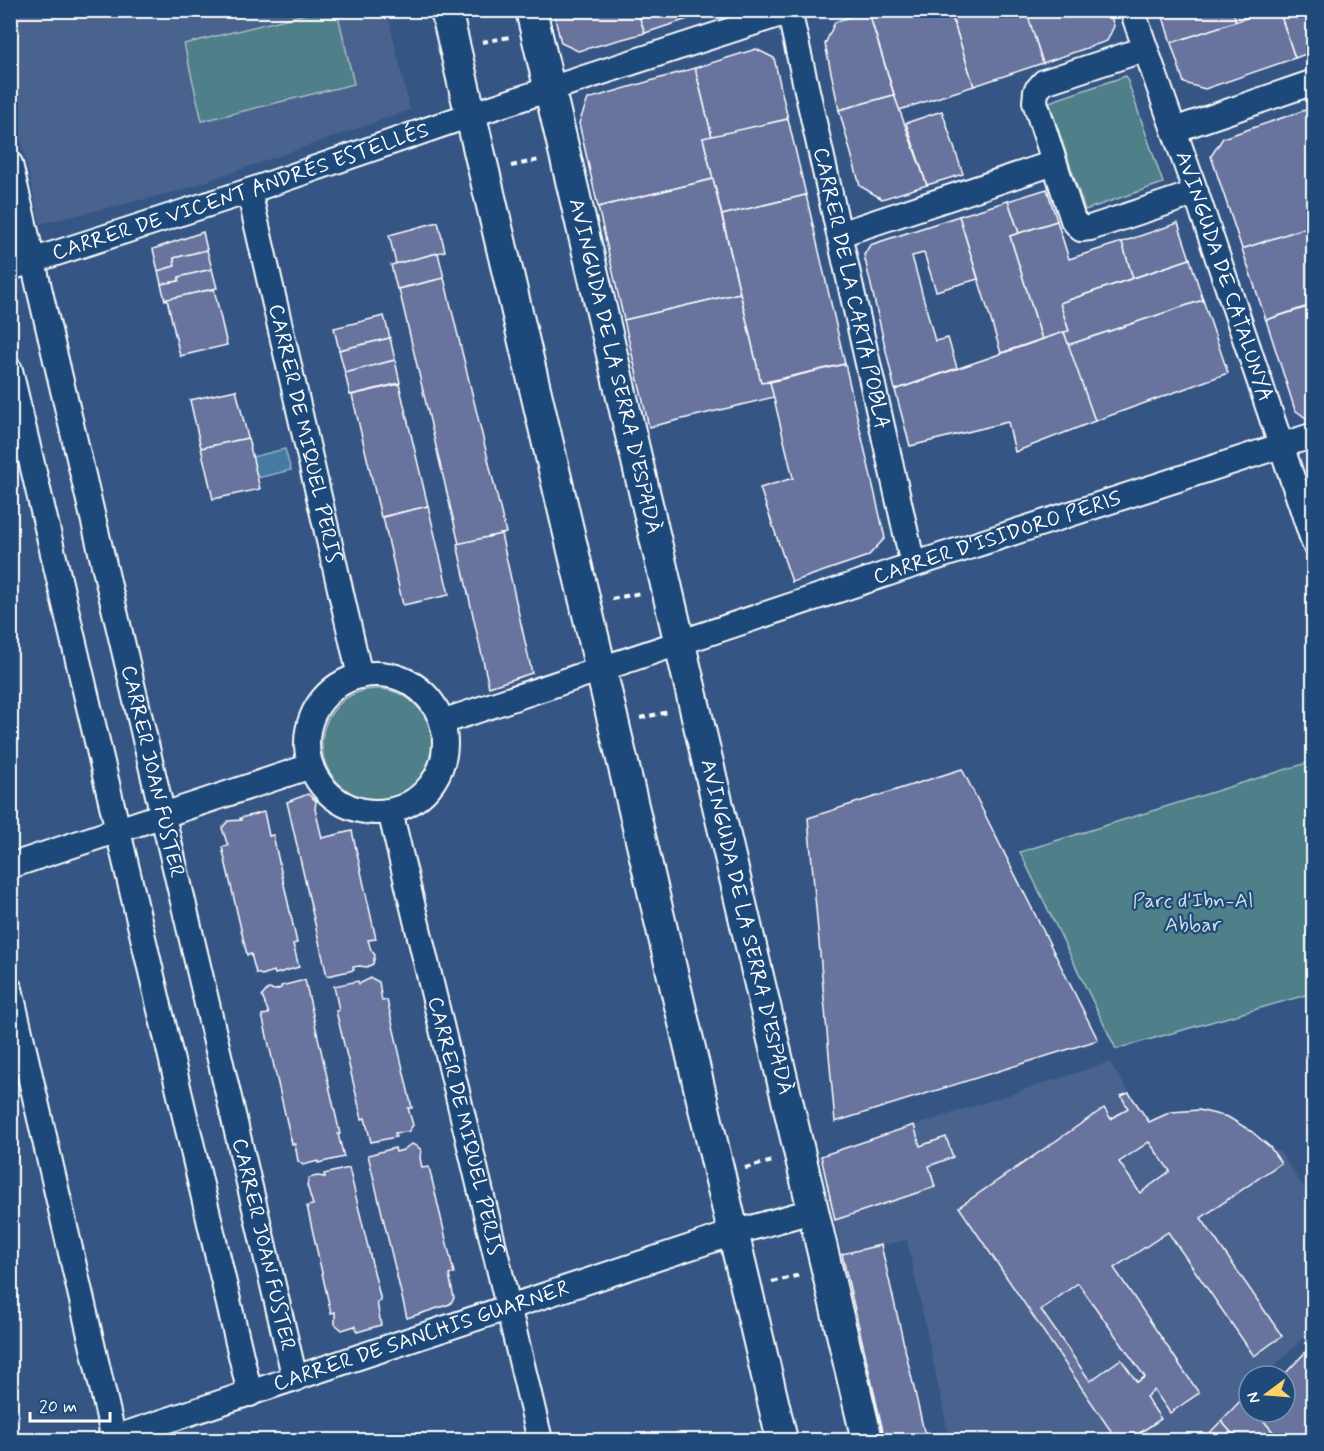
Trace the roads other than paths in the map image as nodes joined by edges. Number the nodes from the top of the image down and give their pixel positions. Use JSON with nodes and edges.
{"nodes":[{"id":1,"x":446,"y":10,"type":"edge"},
{"id":2,"x":1132,"y":10,"type":"edge"},
{"id":3,"x":790,"y":11,"type":"edge"},
{"id":4,"x":533,"y":21,"type":"edge"},
{"id":5,"x":1145,"y":49,"type":"junction"},
{"id":6,"x":1314,"y":82,"type":"edge"},
{"id":7,"x":551,"y":89,"type":"junction"},
{"id":8,"x":470,"y":115,"type":"junction"},
{"id":9,"x":1174,"y":130,"type":"junction"},
{"id":10,"x":1054,"y":163,"type":"junction"},
{"id":11,"x":10,"y":164,"type":"edge"},
{"id":12,"x":249,"y":191,"type":"junction"},
{"id":13,"x":1196,"y":193,"type":"junction"},
{"id":14,"x":840,"y":234,"type":"junction"},
{"id":15,"x":33,"y":260,"type":"junction"},
{"id":16,"x":10,"y":268,"type":"edge"},
{"id":17,"x":10,"y":370,"type":"edge"},
{"id":18,"x":1314,"y":435,"type":"edge"},
{"id":19,"x":1280,"y":447,"type":"junction"},
{"id":20,"x":1314,"y":543,"type":"edge"},
{"id":21,"x":913,"y":565,"type":"junction"},
{"id":22,"x":681,"y":643,"type":"junction"},
{"id":23,"x":601,"y":669,"type":"junction"},
{"id":24,"x":360,"y":676,"type":"junction"},
{"id":25,"x":442,"y":722,"type":"junction"},
{"id":26,"x":311,"y":766,"type":"junction"},
{"id":27,"x":390,"y":811,"type":"junction"},
{"id":28,"x":163,"y":815,"type":"junction"},
{"id":29,"x":118,"y":830,"type":"junction"},
{"id":30,"x":10,"y":866,"type":"edge"},
{"id":31,"x":10,"y":989,"type":"edge"},
{"id":32,"x":812,"y":1211,"type":"junction"},
{"id":33,"x":734,"y":1233,"type":"junction"},
{"id":34,"x":508,"y":1308,"type":"junction"},
{"id":35,"x":295,"y":1379,"type":"junction"},
{"id":36,"x":250,"y":1394,"type":"junction"},
{"id":37,"x":111,"y":1439,"type":"edge"},
{"id":38,"x":540,"y":1440,"type":"edge"},
{"id":39,"x":782,"y":1440,"type":"edge"},
{"id":40,"x":867,"y":1440,"type":"edge"}],
"edges":[{"from":1,"to":8,"type":"street"},
{"from":2,"to":5,"type":"street","name":"AVINGUDA DE CATALUNYA"},
{"from":3,"to":7,"type":"street"},
{"from":3,"to":14,"type":"street","name":"CARRER DE LA CARTA POBLA"},
{"from":4,"to":7,"type":"street","name":"AVINGUDA DE LA SERRA D'ESPADÀ"},
{"from":5,"to":9,"type":"street","name":"AVINGUDA DE CATALUNYA"},
{"from":5,"to":10,"type":"street"},
{"from":6,"to":9,"type":"street"},
{"from":7,"to":8,"type":"street"},
{"from":7,"to":22,"type":"street","name":"AVINGUDA DE LA SERRA D'ESPADÀ"},
{"from":8,"to":12,"type":"street","name":"CARRER DE VICENT ANDRÉS ESTELLÉS"},
{"from":8,"to":23,"type":"street"},
{"from":9,"to":13,"type":"street","name":"AVINGUDA DE CATALUNYA"},
{"from":10,"to":13,"type":"street"},
{"from":10,"to":14,"type":"street"},
{"from":11,"to":15,"type":"street","name":"CARRER JOAN FUSTER"},
{"from":12,"to":15,"type":"street","name":"CARRER DE VICENT ANDRÉS ESTELLÉS"},
{"from":12,"to":24,"type":"street","name":"CARRER DE MIQUEL PERIS"},
{"from":13,"to":19,"type":"street","name":"AVINGUDA DE CATALUNYA"},
{"from":14,"to":21,"type":"street","name":"CARRER DE LA CARTA POBLA"},
{"from":15,"to":16,"type":"street","name":"CARRER DE VICENT ANDRÉS ESTELLÉS"},
{"from":15,"to":28,"type":"street","name":"CARRER JOAN FUSTER"},
{"from":17,"to":29,"type":"street"},
{"from":18,"to":19,"type":"street","name":"CARRER D'ISIDORO PERIS"},
{"from":19,"to":20,"type":"street","name":"AVINGUDA DE CATALUNYA"},
{"from":19,"to":21,"type":"street","name":"CARRER D'ISIDORO PERIS"},
{"from":21,"to":22,"type":"street","name":"CARRER D'ISIDORO PERIS"},
{"from":22,"to":23,"type":"street"},
{"from":22,"to":32,"type":"street","name":"AVINGUDA DE LA SERRA D'ESPADÀ"},
{"from":23,"to":25,"type":"street"},
{"from":23,"to":33,"type":"street"},
{"from":24,"to":25,"type":"street"},
{"from":24,"to":26,"type":"street"},
{"from":25,"to":27,"type":"street"},
{"from":26,"to":27,"type":"street"},
{"from":26,"to":28,"type":"street"},
{"from":27,"to":34,"type":"street","name":"CARRER DE MIQUEL PERIS"},
{"from":28,"to":29,"type":"street"},
{"from":28,"to":35,"type":"street","name":"CARRER JOAN FUSTER"},
{"from":29,"to":30,"type":"street"},
{"from":29,"to":36,"type":"street"},
{"from":31,"to":37,"type":"street"},
{"from":32,"to":33,"type":"street"},
{"from":32,"to":40,"type":"street","name":"AVINGUDA DE LA SERRA D'ESPADÀ"},
{"from":33,"to":34,"type":"street","name":"CARRER DE SANCHIS GUARNER"},
{"from":33,"to":39,"type":"street"},
{"from":34,"to":35,"type":"street","name":"CARRER DE SANCHIS GUARNER"},
{"from":34,"to":38,"type":"street","name":"CARRER DE MIQUEL PERIS"},
{"from":35,"to":36,"type":"street","name":"CARRER DE SANCHIS GUARNER"},
{"from":36,"to":37,"type":"street","name":"CARRER DE SANCHIS GUARNER"}]}
